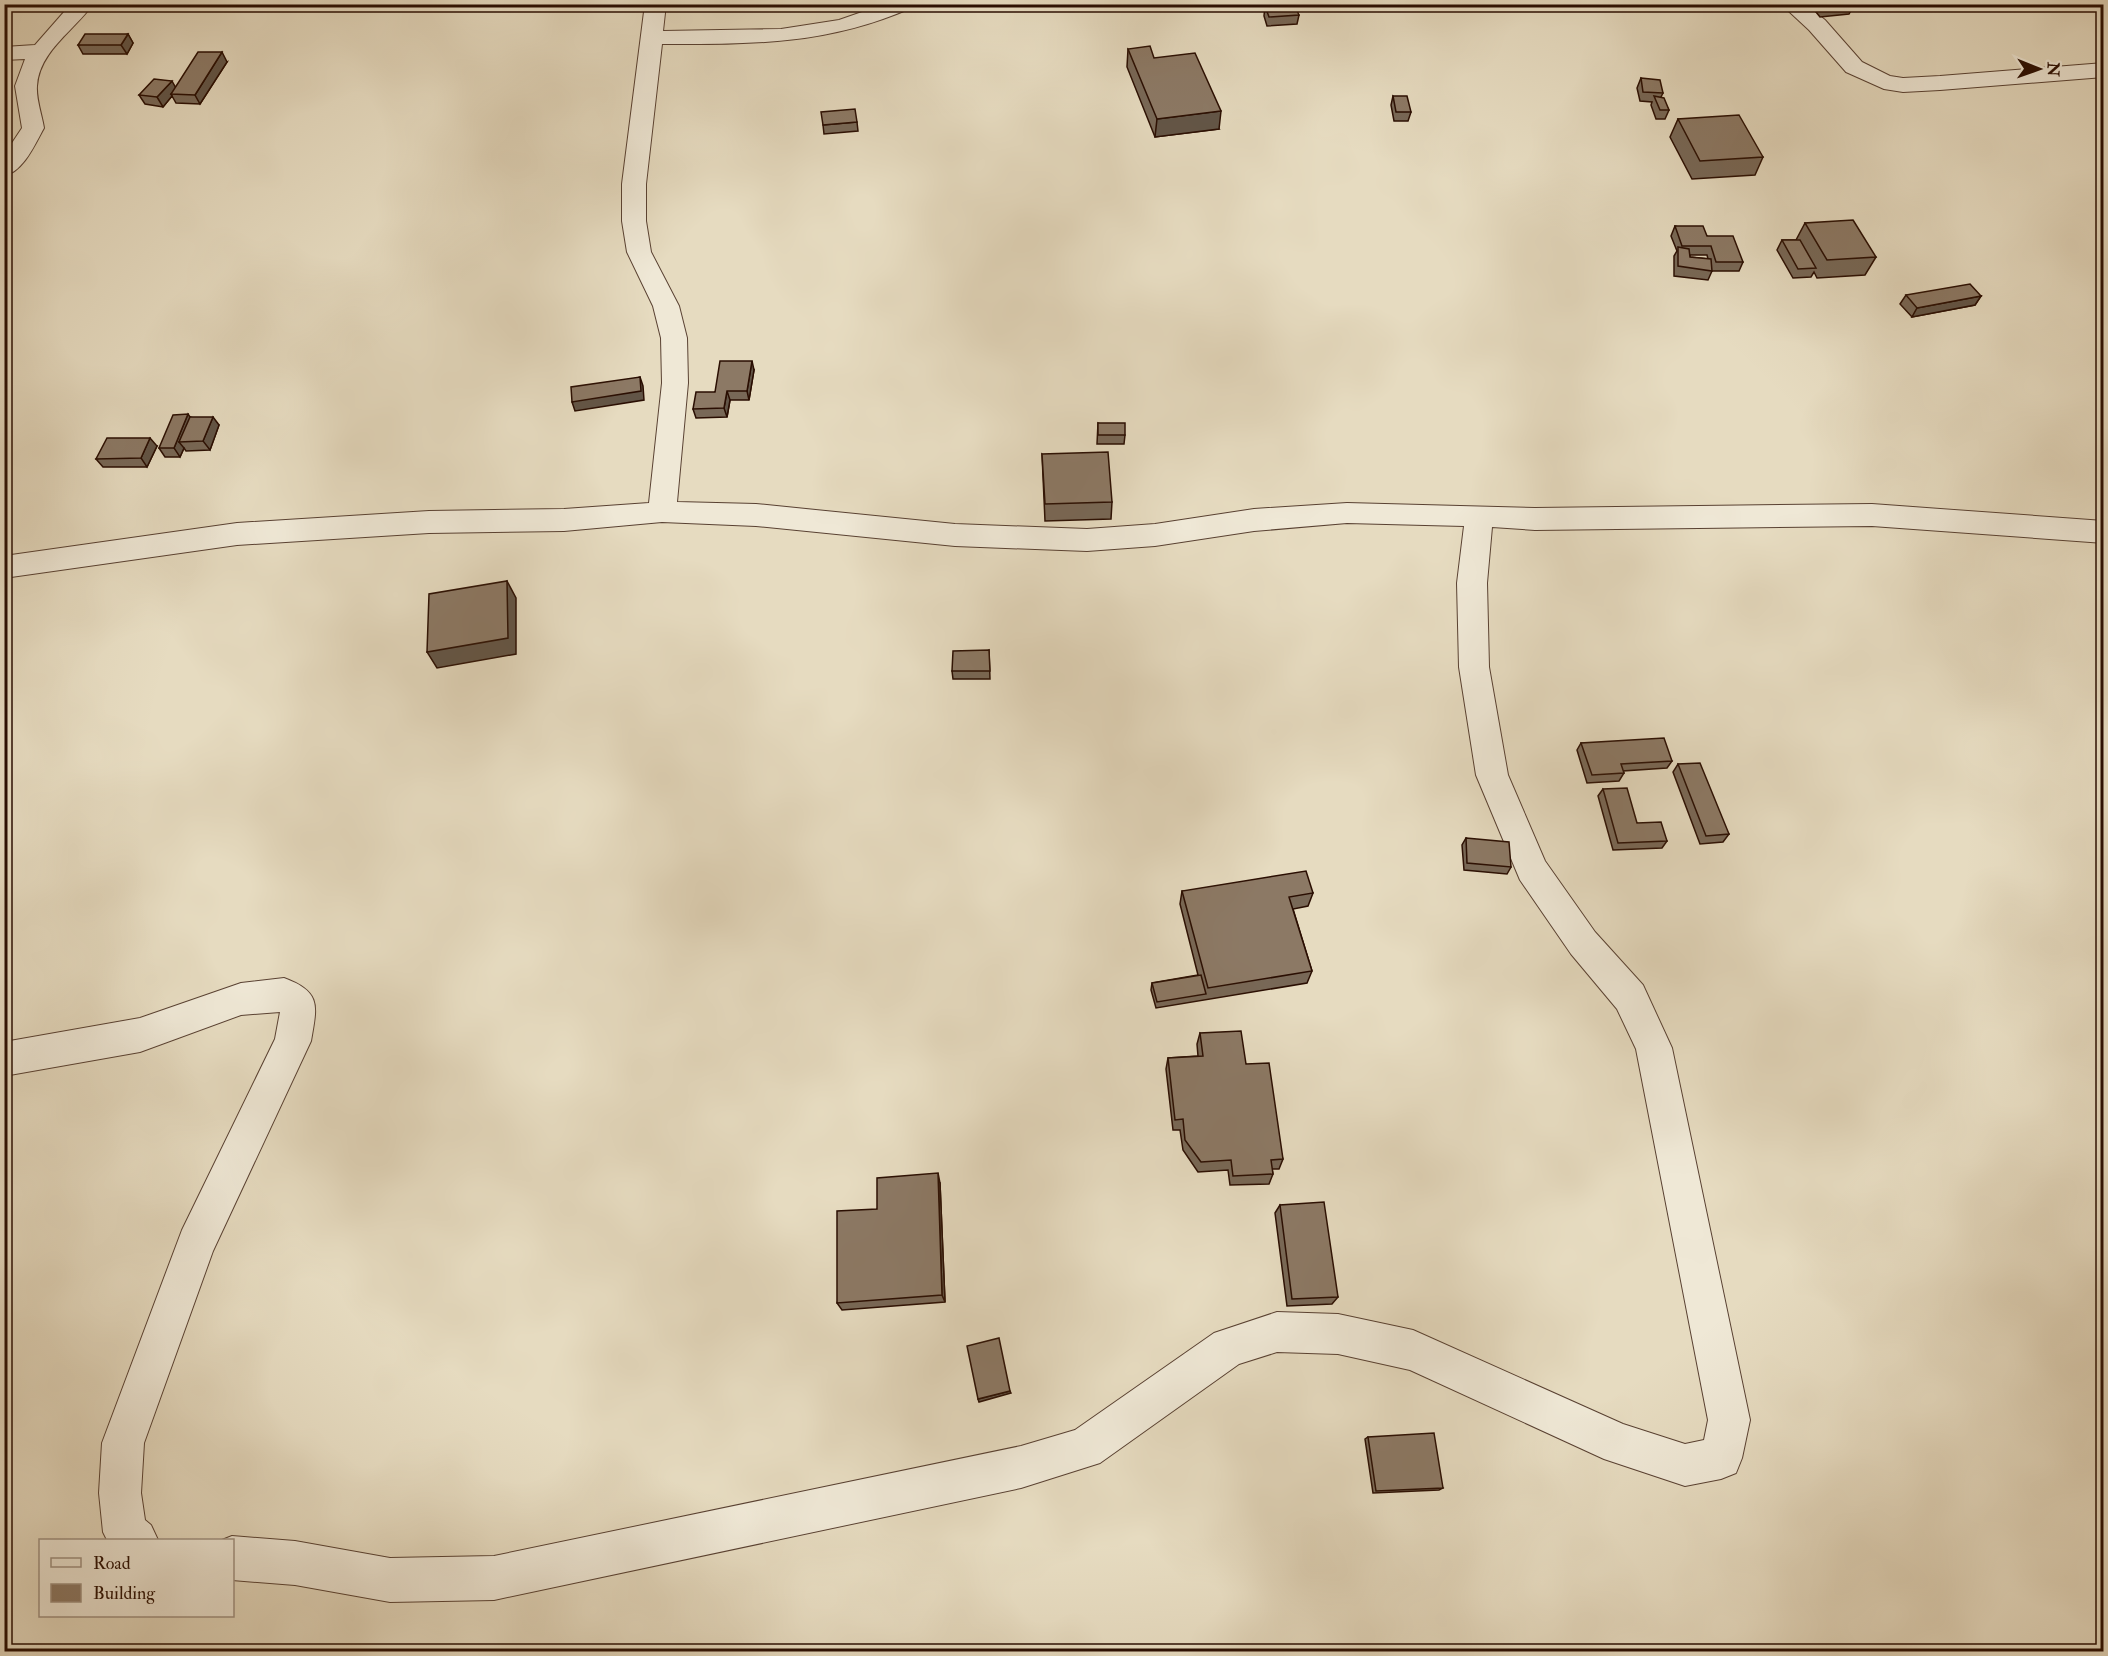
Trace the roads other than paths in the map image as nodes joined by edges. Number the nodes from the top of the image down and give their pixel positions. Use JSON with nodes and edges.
{"nodes":[{"id":1,"x":82,"y":4,"type":"edge"},
{"id":2,"x":656,"y":4,"type":"edge"},
{"id":3,"x":904,"y":4,"type":"edge"},
{"id":4,"x":1791,"y":4,"type":"edge"},
{"id":5,"x":652,"y":37,"type":"junction"},
{"id":6,"x":41,"y":51,"type":"junction"},
{"id":7,"x":4,"y":54,"type":"edge"},
{"id":8,"x":2103,"y":70,"type":"edge"},
{"id":9,"x":4,"y":169,"type":"edge"},
{"id":10,"x":662,"y":512,"type":"junction"},
{"id":11,"x":1479,"y":517,"type":"junction"},
{"id":12,"x":2103,"y":532,"type":"edge"},
{"id":13,"x":4,"y":567,"type":"edge"},
{"id":14,"x":4,"y":1059,"type":"edge"},
{"id":15,"x":135,"y":1539,"type":"edge"},
{"id":16,"x":234,"y":1558,"type":"edge"}],
"edges":[{"from":1,"to":6,"type":"street"},
{"from":2,"to":5,"type":"street"},
{"from":3,"to":5,"type":"street"},
{"from":4,"to":8,"type":"street"},
{"from":5,"to":10,"type":"street"},
{"from":6,"to":7,"type":"street"},
{"from":6,"to":9,"type":"street"},
{"from":10,"to":11,"type":"street"},
{"from":10,"to":13,"type":"street"},
{"from":11,"to":12,"type":"street"},
{"from":11,"to":16,"type":"street"},
{"from":14,"to":15,"type":"street"}]}
